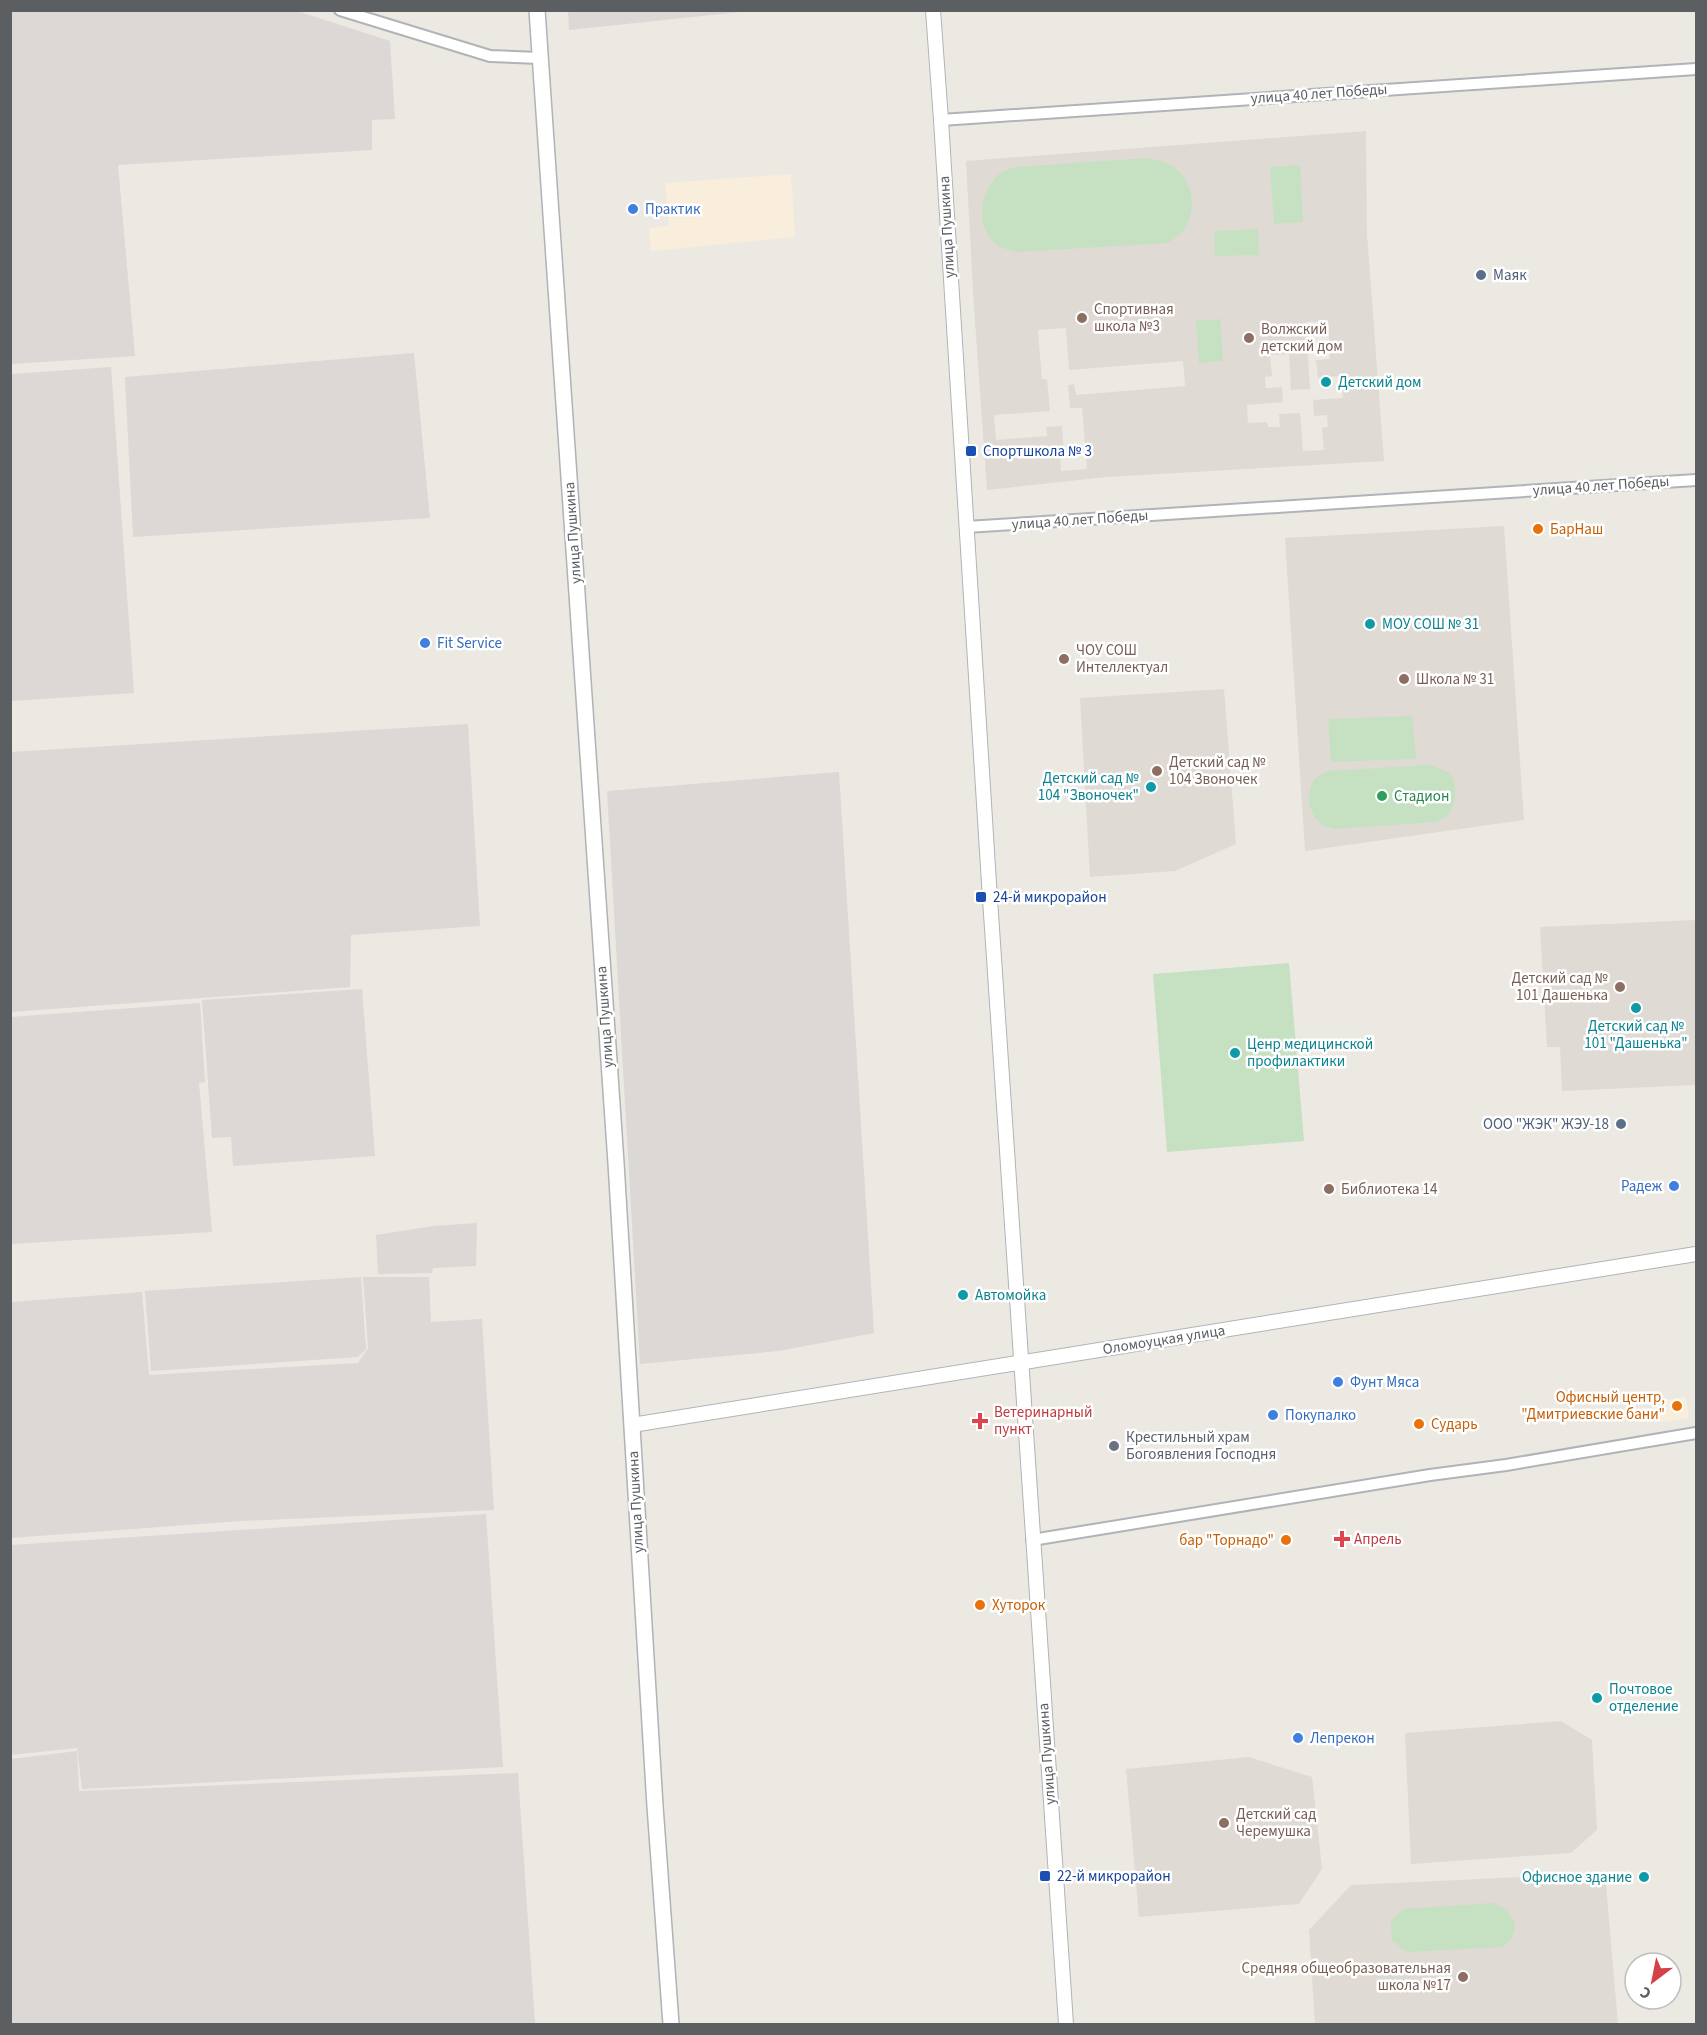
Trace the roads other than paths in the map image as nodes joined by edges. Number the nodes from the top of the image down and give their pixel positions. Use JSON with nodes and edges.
{"nodes":[{"id":1,"x":340,"y":10,"type":"edge"},
{"id":2,"x":537,"y":10,"type":"edge"},
{"id":3,"x":933,"y":10,"type":"edge"},
{"id":4,"x":539,"y":58,"type":"junction"},
{"id":5,"x":1696,"y":69,"type":"edge"},
{"id":6,"x":941,"y":120,"type":"junction"},
{"id":7,"x":1696,"y":480,"type":"edge"},
{"id":8,"x":966,"y":527,"type":"junction"},
{"id":9,"x":1696,"y":1254,"type":"edge"},
{"id":10,"x":1022,"y":1363,"type":"junction"},
{"id":11,"x":632,"y":1425,"type":"junction"},
{"id":12,"x":1696,"y":1433,"type":"edge"},
{"id":13,"x":1032,"y":1540,"type":"junction"},
{"id":14,"x":671,"y":2025,"type":"edge"},
{"id":15,"x":1066,"y":2025,"type":"edge"}],
"edges":[{"from":1,"to":4,"type":"street"},
{"from":2,"to":4,"type":"main road","name":"улица Пушкина"},
{"from":3,"to":6,"type":"street","name":"улица Пушкина"},
{"from":4,"to":11,"type":"main road","name":"улица Пушкина"},
{"from":5,"to":6,"type":"street","name":"улица 40 лет Победы"},
{"from":6,"to":8,"type":"street","name":"улица Пушкина"},
{"from":7,"to":8,"type":"street","name":"улица 40 лет Победы"},
{"from":8,"to":10,"type":"street","name":"улица Пушкина"},
{"from":9,"to":10,"type":"street","name":"Оломоуцкая улица"},
{"from":10,"to":11,"type":"street","name":"Оломоуцкая улица"},
{"from":10,"to":13,"type":"street","name":"улица Пушкина"},
{"from":11,"to":14,"type":"main road","name":"улица Пушкина"},
{"from":12,"to":13,"type":"street"},
{"from":13,"to":15,"type":"street","name":"улица Пушкина"}]}
